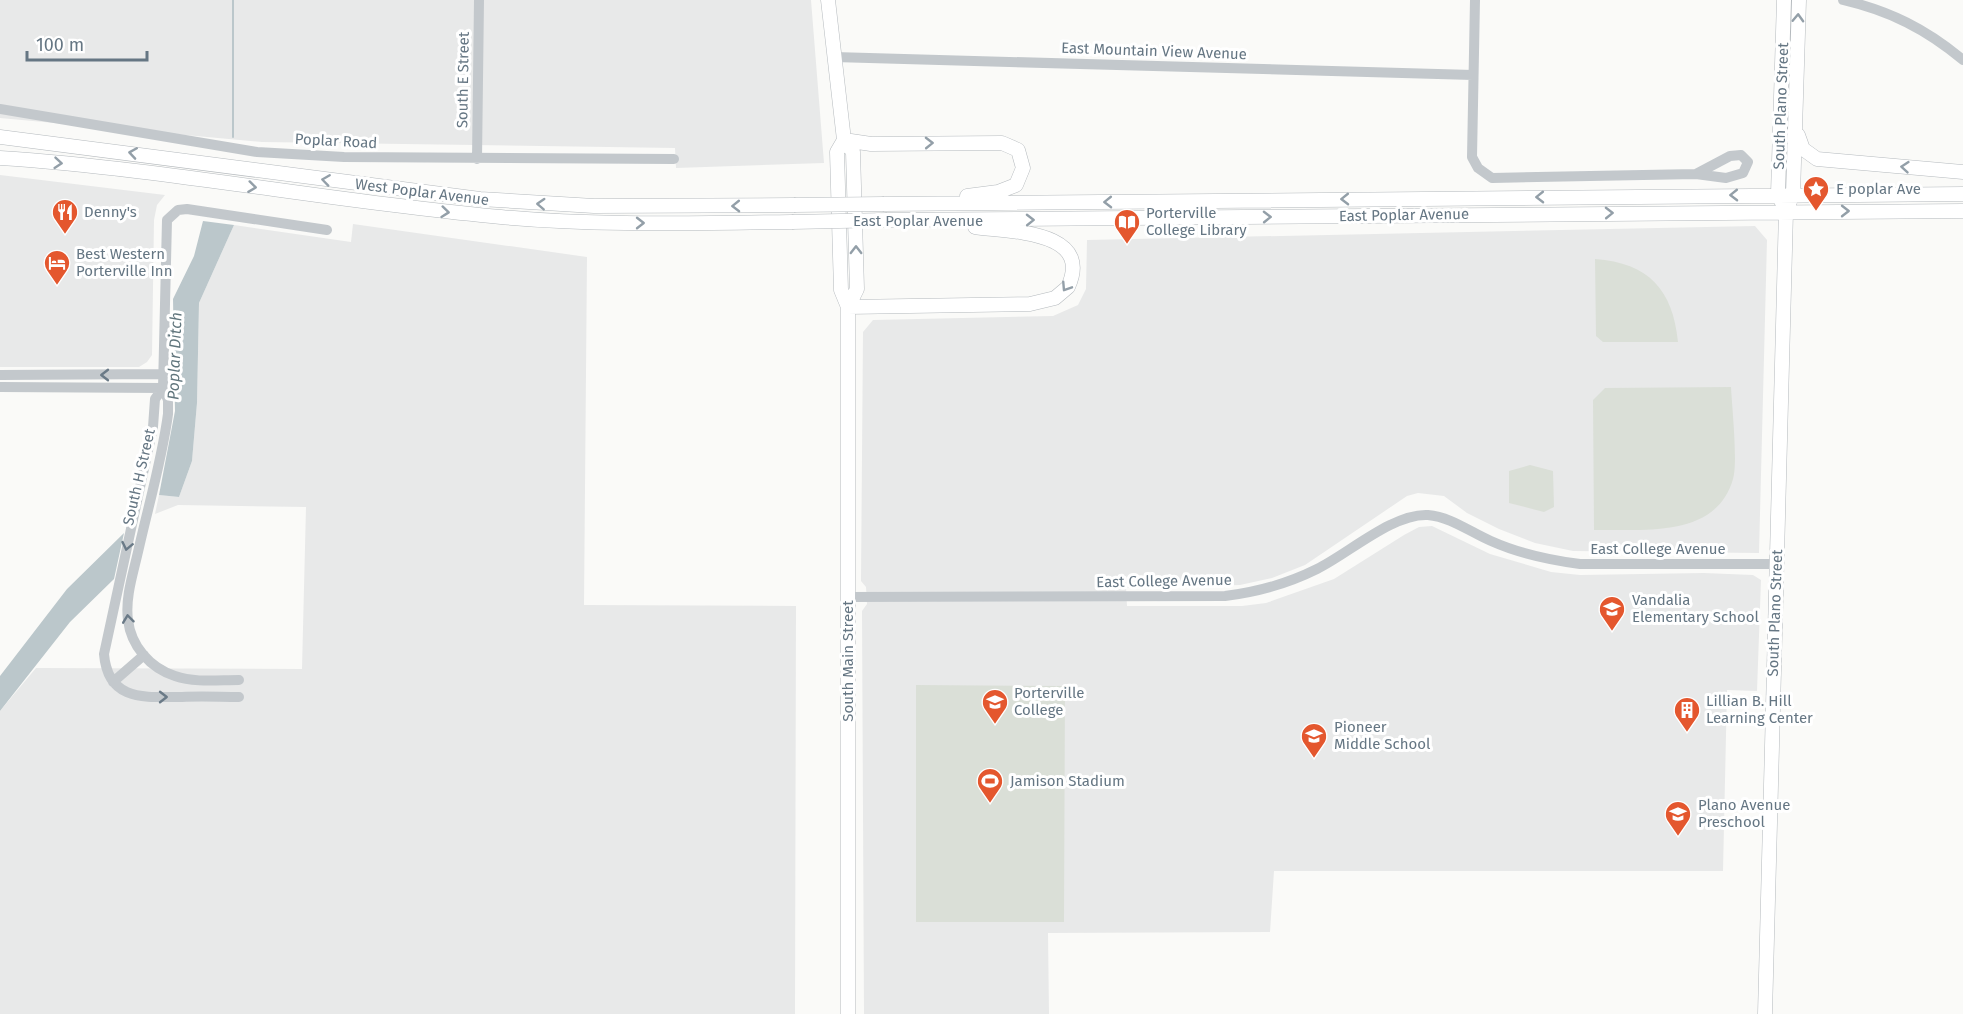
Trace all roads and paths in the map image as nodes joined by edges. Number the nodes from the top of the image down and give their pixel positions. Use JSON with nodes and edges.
{"nodes":[{"id":1,"x":479,"y":0,"type":"edge"},
{"id":2,"x":828,"y":0,"type":"edge"},
{"id":3,"x":1475,"y":0,"type":"edge"},
{"id":4,"x":1784,"y":0,"type":"edge"},
{"id":5,"x":1799,"y":0,"type":"edge"},
{"id":6,"x":1843,"y":0,"type":"edge"},
{"id":7,"x":834,"y":57,"type":"junction"},
{"id":8,"x":1963,"y":60,"type":"edge"},
{"id":9,"x":1473,"y":75,"type":"junction"},
{"id":10,"x":0,"y":109,"type":"edge"},
{"id":11,"x":1795,"y":118,"type":"junction"},
{"id":12,"x":0,"y":137,"type":"edge"},
{"id":13,"x":844,"y":140,"type":"junction"},
{"id":14,"x":0,"y":158,"type":"edge"},
{"id":15,"x":477,"y":159,"type":"junction"},
{"id":16,"x":674,"y":159,"type":"dead end"},
{"id":17,"x":1963,"y":172,"type":"edge"},
{"id":18,"x":1696,"y":174,"type":"dead end"},
{"id":19,"x":1778,"y":194,"type":"junction"},
{"id":20,"x":1793,"y":194,"type":"junction"},
{"id":21,"x":1963,"y":194,"type":"edge"},
{"id":22,"x":884,"y":204,"type":"junction"},
{"id":23,"x":847,"y":205,"type":"joint"},
{"id":24,"x":1786,"y":211,"type":"junction"},
{"id":25,"x":1963,"y":211,"type":"edge"},
{"id":26,"x":845,"y":221,"type":"joint"},
{"id":27,"x":928,"y":221,"type":"junction"},
{"id":28,"x":327,"y":230,"type":"dead end"},
{"id":29,"x":848,"y":307,"type":"junction"},
{"id":30,"x":164,"y":374,"type":"junction"},
{"id":31,"x":0,"y":375,"type":"edge"},
{"id":32,"x":22,"y":375,"type":"junction"},
{"id":33,"x":0,"y":387,"type":"edge"},
{"id":34,"x":22,"y":387,"type":"junction"},
{"id":35,"x":163,"y":388,"type":"junction"},
{"id":36,"x":1777,"y":564,"type":"junction"},
{"id":37,"x":128,"y":572,"type":"junction"},
{"id":38,"x":848,"y":597,"type":"junction"},
{"id":39,"x":144,"y":655,"type":"junction"},
{"id":40,"x":203,"y":680,"type":"junction"},
{"id":41,"x":239,"y":680,"type":"dead end"},
{"id":42,"x":113,"y":682,"type":"junction"},
{"id":43,"x":203,"y":696,"type":"junction"},
{"id":44,"x":239,"y":697,"type":"dead end"},
{"id":45,"x":848,"y":1014,"type":"edge"},
{"id":46,"x":1765,"y":1014,"type":"edge"}],
"edges":[{"from":1,"to":15,"type":"street","name":"South E Street"},
{"from":2,"to":7,"type":"main road","name":"South Main Street"},
{"from":3,"to":9,"type":"street"},
{"from":4,"to":19,"type":"main road","name":"South Plano Street"},
{"from":11,"to":5,"type":"main road","name":"South Plano Street","one_way":true},
{"from":6,"to":8,"type":"street"},
{"from":7,"to":9,"type":"street","name":"East Mountain View Avenue"},
{"from":7,"to":13,"type":"main road","name":"South Main Street"},
{"from":9,"to":18,"type":"street"},
{"from":10,"to":15,"type":"street","name":"Poplar Road"},
{"from":17,"to":11,"type":"main road","one_way":true},
{"from":11,"to":20,"type":"main road","name":"South Plano Street"},
{"from":23,"to":12,"type":"main road","name":"West Poplar Avenue","one_way":true,"bridge":true},
{"from":13,"to":22,"type":"main road","one_way":true},
{"from":13,"to":29,"type":"main road","name":"South Main Street"},
{"from":14,"to":26,"type":"main road","name":"West Poplar Avenue","one_way":true,"bridge":true},
{"from":15,"to":16,"type":"street","name":"Poplar Road"},
{"from":19,"to":20,"type":"main road","name":"East Poplar Avenue"},
{"from":19,"to":22,"type":"main road","name":"East Poplar Avenue","one_way":true},
{"from":19,"to":24,"type":"main road","name":"South Plano Street"},
{"from":20,"to":21,"type":"main road","name":"East Poplar Avenue"},
{"from":20,"to":24,"type":"main road","name":"South Plano Street"},
{"from":22,"to":23,"type":"main road","name":"East Poplar Avenue","bridge":true},
{"from":24,"to":25,"type":"main road","name":"East Poplar Avenue","one_way":true},
{"from":27,"to":24,"type":"main road","name":"East Poplar Avenue","one_way":true},
{"from":24,"to":36,"type":"main road","name":"South Plano Street"},
{"from":26,"to":27,"type":"main road","name":"East Poplar Avenue","bridge":true},
{"from":27,"to":29,"type":"main road","one_way":true},
{"from":28,"to":30,"type":"street","name":"South H Street"},
{"from":29,"to":38,"type":"main road","name":"South Main Street"},
{"from":30,"to":32,"type":"street","one_way":true},
{"from":30,"to":35,"type":"street","name":"South H Street"},
{"from":31,"to":32,"type":"street"},
{"from":32,"to":34,"type":"street"},
{"from":33,"to":34,"type":"street"},
{"from":34,"to":35,"type":"street"},
{"from":35,"to":37,"type":"street","name":"South H Street"},
{"from":36,"to":38,"type":"street","name":"East College Avenue"},
{"from":36,"to":46,"type":"main road","name":"South Plano Street"},
{"from":39,"to":37,"type":"street","name":"South H Street","one_way":true},
{"from":37,"to":42,"type":"street","name":"South H Street"},
{"from":38,"to":45,"type":"main road","name":"South Main Street"},
{"from":39,"to":40,"type":"street","name":"South H Street"},
{"from":39,"to":42,"type":"street"},
{"from":40,"to":41,"type":"street","name":"South H Street"},
{"from":40,"to":43,"type":"street"},
{"from":42,"to":43,"type":"street","one_way":true},
{"from":43,"to":44,"type":"street"}]}
